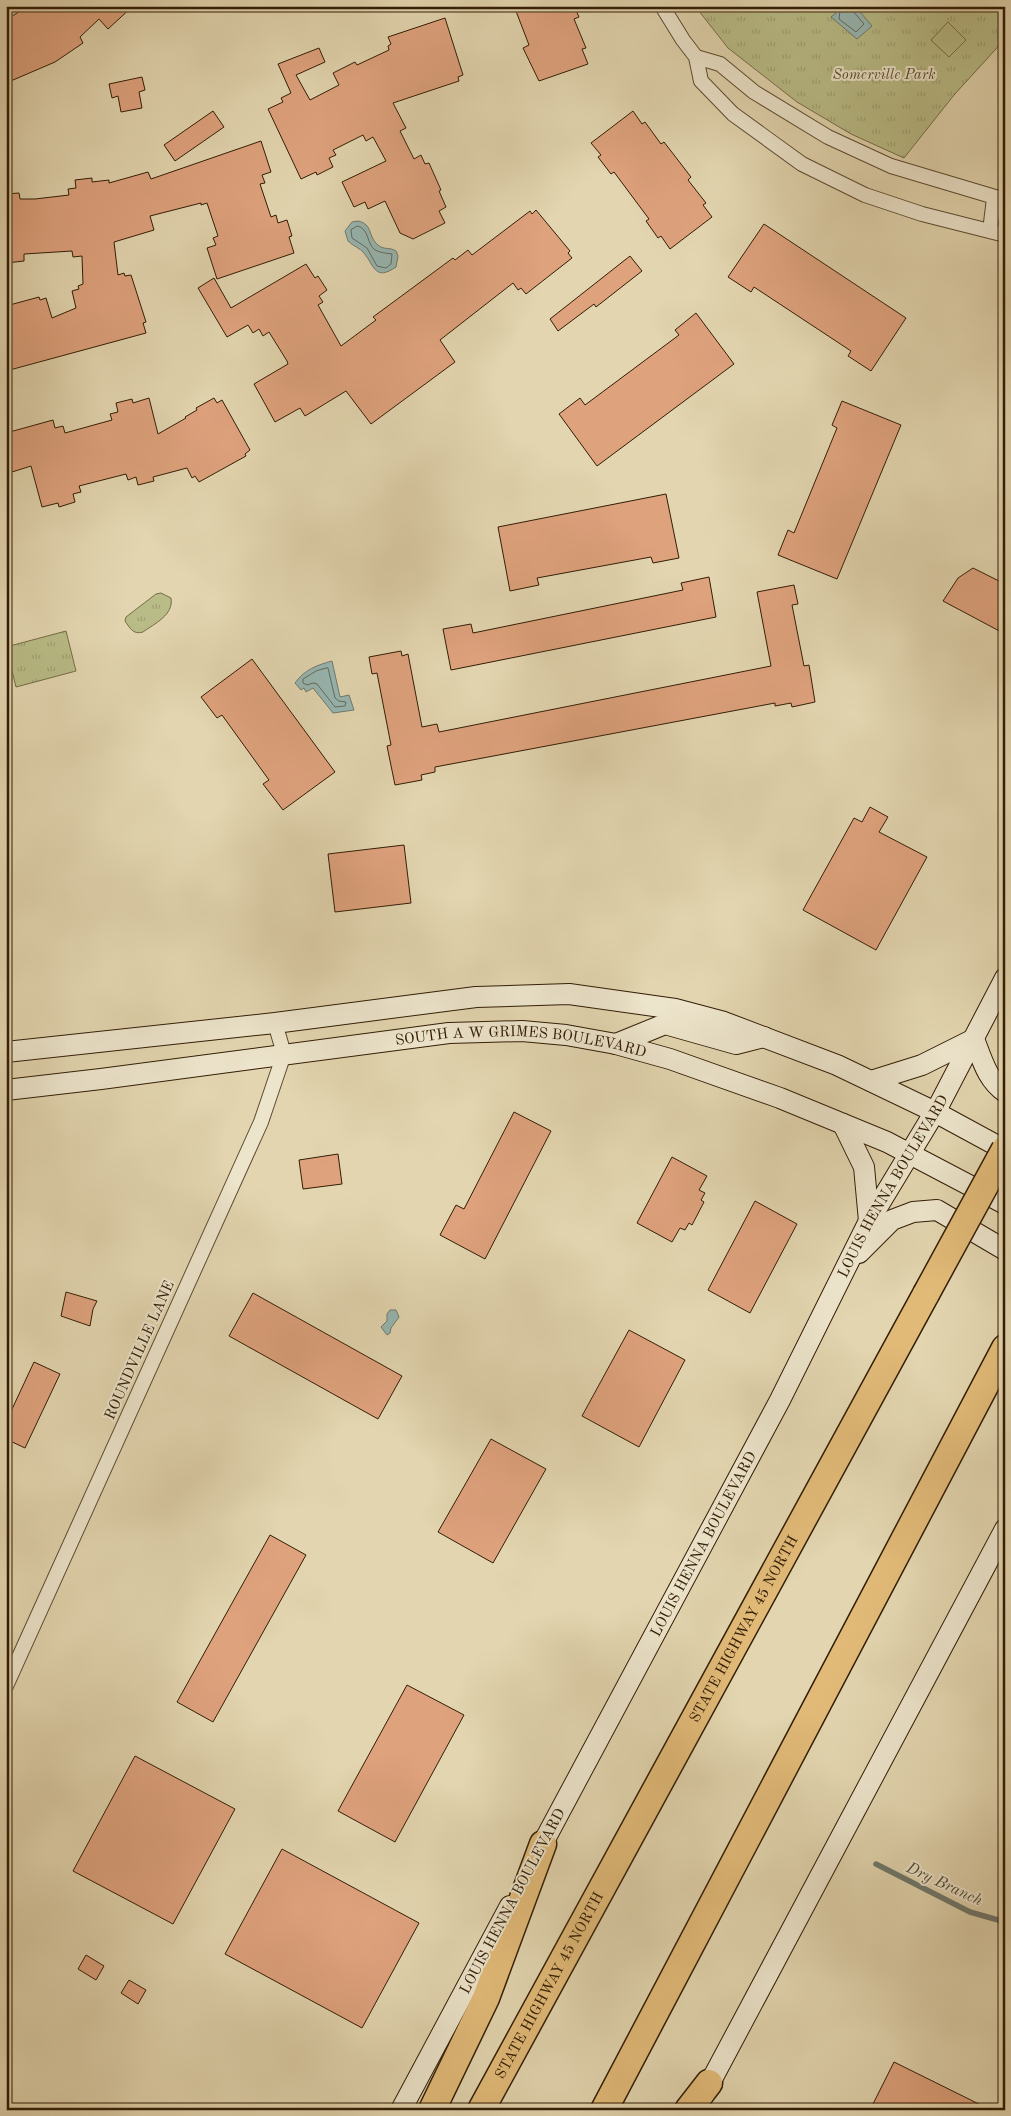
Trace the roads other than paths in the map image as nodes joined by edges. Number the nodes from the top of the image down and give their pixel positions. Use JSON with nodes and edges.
{"nodes":[{"id":1,"x":662,"y":6,"type":"edge"},
{"id":2,"x":696,"y":56,"type":"junction"},
{"id":3,"x":999,"y":199,"type":"edge"},
{"id":4,"x":990,"y":231,"type":"junction"},
{"id":5,"x":1005,"y":235,"type":"edge"},
{"id":6,"x":1005,"y":978,"type":"edge"},
{"id":7,"x":275,"y":1024,"type":"junction"},
{"id":8,"x":764,"y":1037,"type":"junction"},
{"id":9,"x":974,"y":1039,"type":"junction"},
{"id":10,"x":616,"y":1044,"type":"junction"},
{"id":11,"x":6,"y":1052,"type":"edge"},
{"id":12,"x":284,"y":1054,"type":"junction"},
{"id":13,"x":870,"y":1081,"type":"junction"},
{"id":14,"x":6,"y":1090,"type":"edge"},
{"id":15,"x":1005,"y":1092,"type":"edge"},
{"id":16,"x":935,"y":1112,"type":"junction"},
{"id":17,"x":843,"y":1124,"type":"junction"},
{"id":18,"x":1005,"y":1149,"type":"edge"},
{"id":19,"x":909,"y":1152,"type":"junction"},
{"id":20,"x":1005,"y":1204,"type":"edge"},
{"id":21,"x":869,"y":1221,"type":"junction"},
{"id":22,"x":1005,"y":1250,"type":"edge"},
{"id":23,"x":848,"y":1266,"type":"junction"},
{"id":24,"x":1005,"y":1348,"type":"edge"},
{"id":25,"x":1005,"y":1529,"type":"edge"},
{"id":26,"x":6,"y":1686,"type":"edge"},
{"id":27,"x":543,"y":1844,"type":"junction"},
{"id":28,"x":709,"y":2083,"type":"junction"},
{"id":29,"x":401,"y":2110,"type":"edge"},
{"id":30,"x":432,"y":2110,"type":"edge"},
{"id":31,"x":481,"y":2110,"type":"edge"},
{"id":32,"x":604,"y":2110,"type":"edge"},
{"id":33,"x":688,"y":2110,"type":"edge"},
{"id":34,"x":696,"y":2110,"type":"edge"}],
"edges":[{"from":1,"to":2,"type":"street"},
{"from":2,"to":3,"type":"street"},
{"from":2,"to":4,"type":"street"},
{"from":3,"to":4,"type":"street"},
{"from":4,"to":5,"type":"street"},
{"from":6,"to":9,"type":"main road","name":"LOUIS HENNA BOULEVARD"},
{"from":7,"to":8,"type":"main road"},
{"from":7,"to":11,"type":"main road"},
{"from":7,"to":12,"type":"street"},
{"from":8,"to":10,"type":"main road"},
{"from":8,"to":13,"type":"main road"},
{"from":9,"to":13,"type":"main road"},
{"from":9,"to":15,"type":"main road"},
{"from":9,"to":16,"type":"main road","name":"LOUIS HENNA BOULEVARD"},
{"from":10,"to":12,"type":"main road","name":"SOUTH A W GRIMES BOULEVARD"},
{"from":10,"to":17,"type":"main road","name":"SOUTH A W GRIMES BOULEVARD"},
{"from":12,"to":14,"type":"main road","name":"SOUTH A W GRIMES BOULEVARD"},
{"from":12,"to":26,"type":"street","name":"ROUNDVILLE LANE"},
{"from":13,"to":16,"type":"main road"},
{"from":16,"to":18,"type":"main road"},
{"from":16,"to":19,"type":"main road","name":"LOUIS HENNA BOULEVARD"},
{"from":17,"to":19,"type":"main road","name":"SOUTH A W GRIMES BOULEVARD"},
{"from":17,"to":21,"type":"main road"},
{"from":18,"to":31,"type":"highway","name":"STATE HIGHWAY 45 NORTH","bridge":true},
{"from":19,"to":20,"type":"main road","name":"SOUTH A W GRIMES BOULEVARD"},
{"from":19,"to":21,"type":"main road","name":"LOUIS HENNA BOULEVARD"},
{"from":21,"to":23,"type":"main road","name":"LOUIS HENNA BOULEVARD"},
{"from":22,"to":23,"type":"main road"},
{"from":23,"to":27,"type":"main road","name":"LOUIS HENNA BOULEVARD"},
{"from":24,"to":32,"type":"highway"},
{"from":25,"to":28,"type":"main road"},
{"from":27,"to":29,"type":"main road","name":"LOUIS HENNA BOULEVARD"},
{"from":27,"to":30,"type":"highway"},
{"from":28,"to":33,"type":"highway"},
{"from":28,"to":34,"type":"main road"}]}
